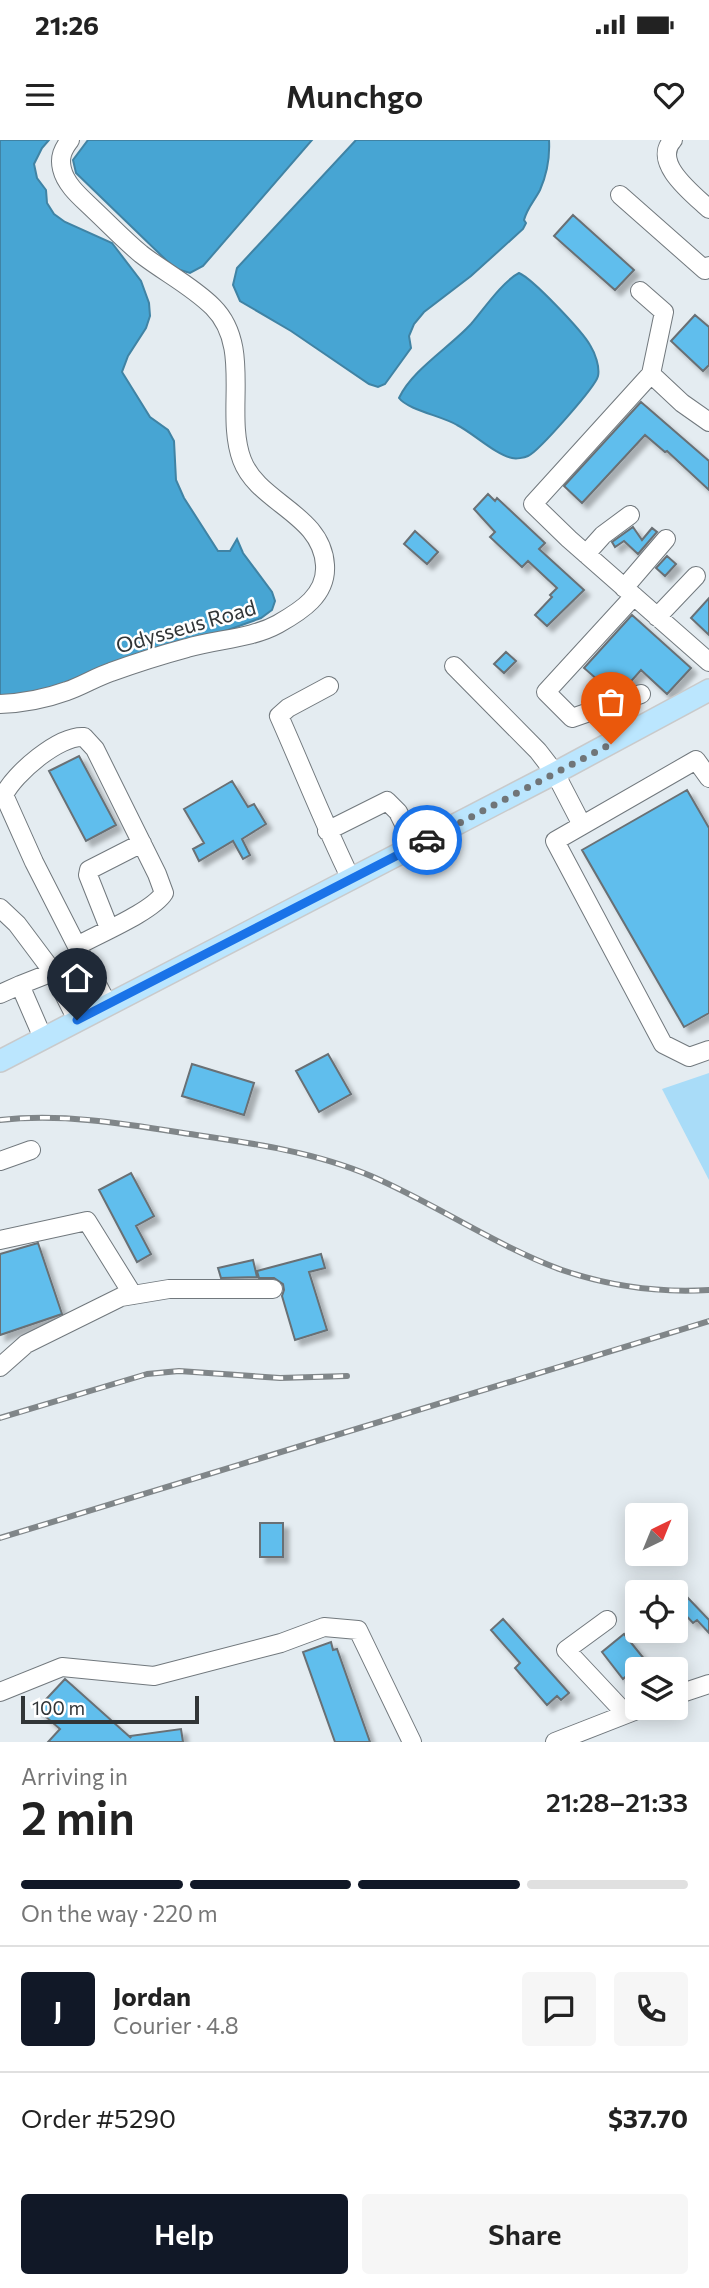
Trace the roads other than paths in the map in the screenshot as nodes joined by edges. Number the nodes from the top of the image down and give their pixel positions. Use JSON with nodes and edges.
{"nodes":[{"id":1,"x":70,"y":140,"type":"edge"},
{"id":2,"x":673,"y":140,"type":"edge"},
{"id":3,"x":620,"y":195,"type":"dead end"},
{"id":4,"x":709,"y":209,"type":"edge"},
{"id":5,"x":709,"y":265,"type":"edge"},
{"id":6,"x":640,"y":291,"type":"dead end"},
{"id":7,"x":651,"y":374,"type":"junction"},
{"id":8,"x":709,"y":422,"type":"edge"},
{"id":9,"x":630,"y":515,"type":"dead end"},
{"id":10,"x":666,"y":539,"type":"dead end"},
{"id":11,"x":586,"y":554,"type":"junction"},
{"id":12,"x":696,"y":576,"type":"dead end"},
{"id":13,"x":629,"y":592,"type":"junction"},
{"id":14,"x":657,"y":617,"type":"junction"},
{"id":15,"x":709,"y":662,"type":"edge"},
{"id":16,"x":454,"y":666,"type":"dead end"},
{"id":17,"x":329,"y":685,"type":"dead end"},
{"id":18,"x":709,"y":690,"type":"edge"},
{"id":19,"x":641,"y":694,"type":"dead end"},
{"id":20,"x":0,"y":705,"type":"edge"},
{"id":21,"x":555,"y":774,"type":"junction"},
{"id":22,"x":709,"y":778,"type":"edge"},
{"id":23,"x":582,"y":825,"type":"junction"},
{"id":24,"x":327,"y":831,"type":"junction"},
{"id":25,"x":142,"y":843,"type":"junction"},
{"id":26,"x":415,"y":846,"type":"junction"},
{"id":27,"x":351,"y":879,"type":"junction"},
{"id":28,"x":0,"y":908,"type":"edge"},
{"id":29,"x":109,"y":928,"type":"junction"},
{"id":30,"x":80,"y":952,"type":"junction"},
{"id":31,"x":53,"y":972,"type":"junction"},
{"id":32,"x":20,"y":985,"type":"junction"},
{"id":33,"x":0,"y":994,"type":"edge"},
{"id":34,"x":107,"y":1005,"type":"junction"},
{"id":35,"x":77,"y":1020,"type":"junction"},
{"id":36,"x":43,"y":1038,"type":"junction"},
{"id":37,"x":709,"y":1050,"type":"edge"},
{"id":38,"x":0,"y":1061,"type":"edge"},
{"id":39,"x":32,"y":1150,"type":"dead end"},
{"id":40,"x":0,"y":1161,"type":"edge"},
{"id":41,"x":0,"y":1240,"type":"edge"},
{"id":42,"x":273,"y":1289,"type":"dead end"},
{"id":43,"x":132,"y":1295,"type":"junction"},
{"id":44,"x":0,"y":1367,"type":"edge"},
{"id":45,"x":607,"y":1620,"type":"dead end"},
{"id":46,"x":709,"y":1684,"type":"edge"},
{"id":47,"x":688,"y":1691,"type":"edge"},
{"id":48,"x":0,"y":1692,"type":"edge"},
{"id":49,"x":625,"y":1703,"type":"edge"},
{"id":50,"x":625,"y":1715,"type":"edge"},
{"id":51,"x":567,"y":1740,"type":"edge"},
{"id":52,"x":412,"y":1742,"type":"edge"}],
"edges":[{"from":1,"to":20,"type":"street","name":"Odysseus Road"},
{"from":2,"to":4,"type":"street"},
{"from":3,"to":5,"type":"street"},
{"from":6,"to":7,"type":"street"},
{"from":7,"to":8,"type":"street"},
{"from":7,"to":11,"type":"street"},
{"from":9,"to":11,"type":"street"},
{"from":10,"to":13,"type":"street"},
{"from":11,"to":13,"type":"street"},
{"from":12,"to":14,"type":"street"},
{"from":13,"to":14,"type":"street"},
{"from":13,"to":19,"type":"street"},
{"from":14,"to":15,"type":"street"},
{"from":16,"to":21,"type":"street"},
{"from":17,"to":24,"type":"street"},
{"from":18,"to":21,"type":"main road"},
{"from":21,"to":23,"type":"street"},
{"from":21,"to":26,"type":"main road"},
{"from":22,"to":23,"type":"street"},
{"from":23,"to":37,"type":"street"},
{"from":24,"to":26,"type":"street"},
{"from":24,"to":27,"type":"street"},
{"from":25,"to":29,"type":"street"},
{"from":25,"to":29,"type":"street"},
{"from":25,"to":30,"type":"street"},
{"from":26,"to":27,"type":"main road"},
{"from":27,"to":34,"type":"main road"},
{"from":28,"to":31,"type":"street"},
{"from":29,"to":30,"type":"street"},
{"from":30,"to":31,"type":"street"},
{"from":30,"to":34,"type":"street"},
{"from":31,"to":32,"type":"street"},
{"from":31,"to":35,"type":"street"},
{"from":32,"to":33,"type":"street"},
{"from":32,"to":36,"type":"street"},
{"from":34,"to":35,"type":"main road"},
{"from":35,"to":36,"type":"main road"},
{"from":36,"to":38,"type":"main road"},
{"from":39,"to":40,"type":"street"},
{"from":41,"to":43,"type":"street"},
{"from":42,"to":43,"type":"street"},
{"from":43,"to":44,"type":"street"},
{"from":45,"to":49,"type":"street"},
{"from":46,"to":47,"type":"street"},
{"from":48,"to":52,"type":"street"},
{"from":50,"to":51,"type":"street"}]}
